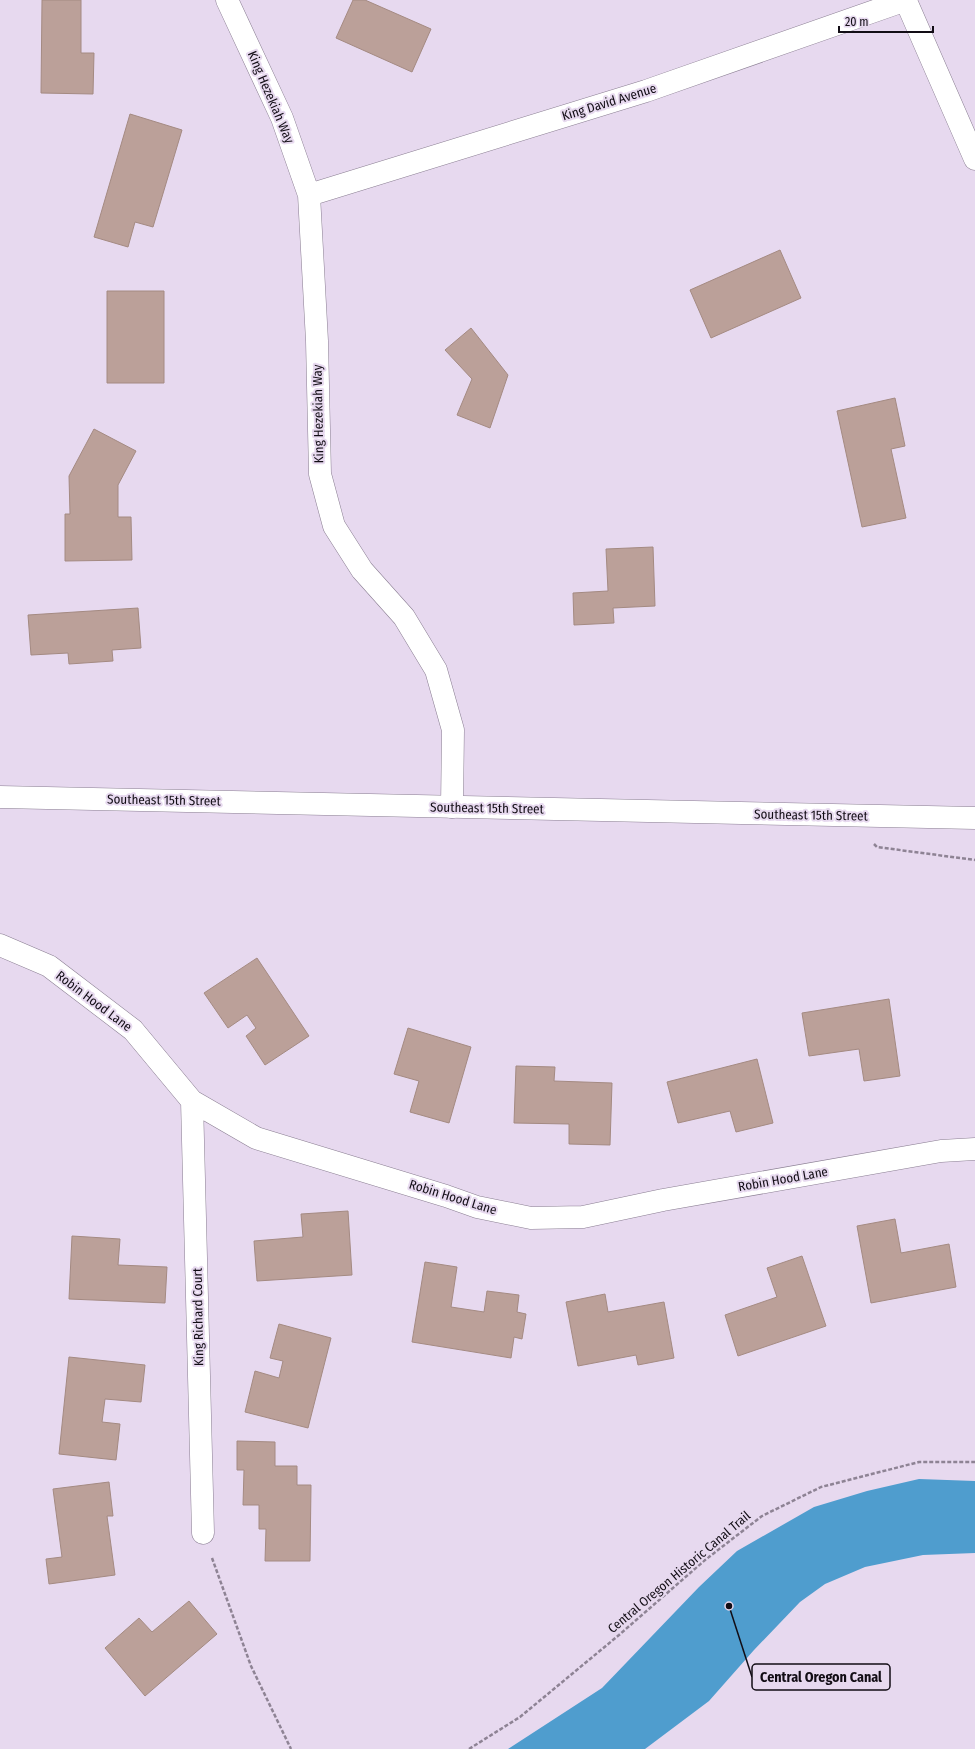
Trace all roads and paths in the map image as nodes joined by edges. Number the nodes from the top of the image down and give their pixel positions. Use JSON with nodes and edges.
{"nodes":[{"id":1,"x":227,"y":0,"type":"edge"},
{"id":2,"x":906,"y":0,"type":"edge"},
{"id":3,"x":975,"y":159,"type":"edge"},
{"id":4,"x":309,"y":195,"type":"junction"},
{"id":5,"x":0,"y":797,"type":"edge"},
{"id":6,"x":452,"y":807,"type":"junction"},
{"id":7,"x":842,"y":816,"type":"junction"},
{"id":8,"x":975,"y":818,"type":"edge"},
{"id":9,"x":975,"y":860,"type":"edge"},
{"id":10,"x":0,"y":945,"type":"edge"},
{"id":11,"x":192,"y":1101,"type":"junction"},
{"id":12,"x":975,"y":1149,"type":"edge"},
{"id":13,"x":975,"y":1462,"type":"edge"},
{"id":14,"x":203,"y":1533,"type":"joint"},
{"id":15,"x":291,"y":1749,"type":"edge"},
{"id":16,"x":469,"y":1749,"type":"edge"}],
"edges":[{"from":1,"to":4,"type":"street","name":"King Hezekiah Way"},
{"from":2,"to":3,"type":"street"},
{"from":2,"to":4,"type":"street","name":"King David Avenue"},
{"from":4,"to":6,"type":"street","name":"King Hezekiah Way"},
{"from":5,"to":6,"type":"street","name":"Southeast 15th Street"},
{"from":6,"to":7,"type":"street","name":"Southeast 15th Street"},
{"from":7,"to":8,"type":"street","name":"Southeast 15th Street"},
{"from":7,"to":9,"type":"path"},
{"from":10,"to":11,"type":"street","name":"Robin Hood Lane"},
{"from":11,"to":12,"type":"street","name":"Robin Hood Lane"},
{"from":11,"to":14,"type":"street","name":"King Richard Court"},
{"from":13,"to":16,"type":"path","name":"Central Oregon Historic Canal Trail"},
{"from":14,"to":15,"type":"path"}]}
